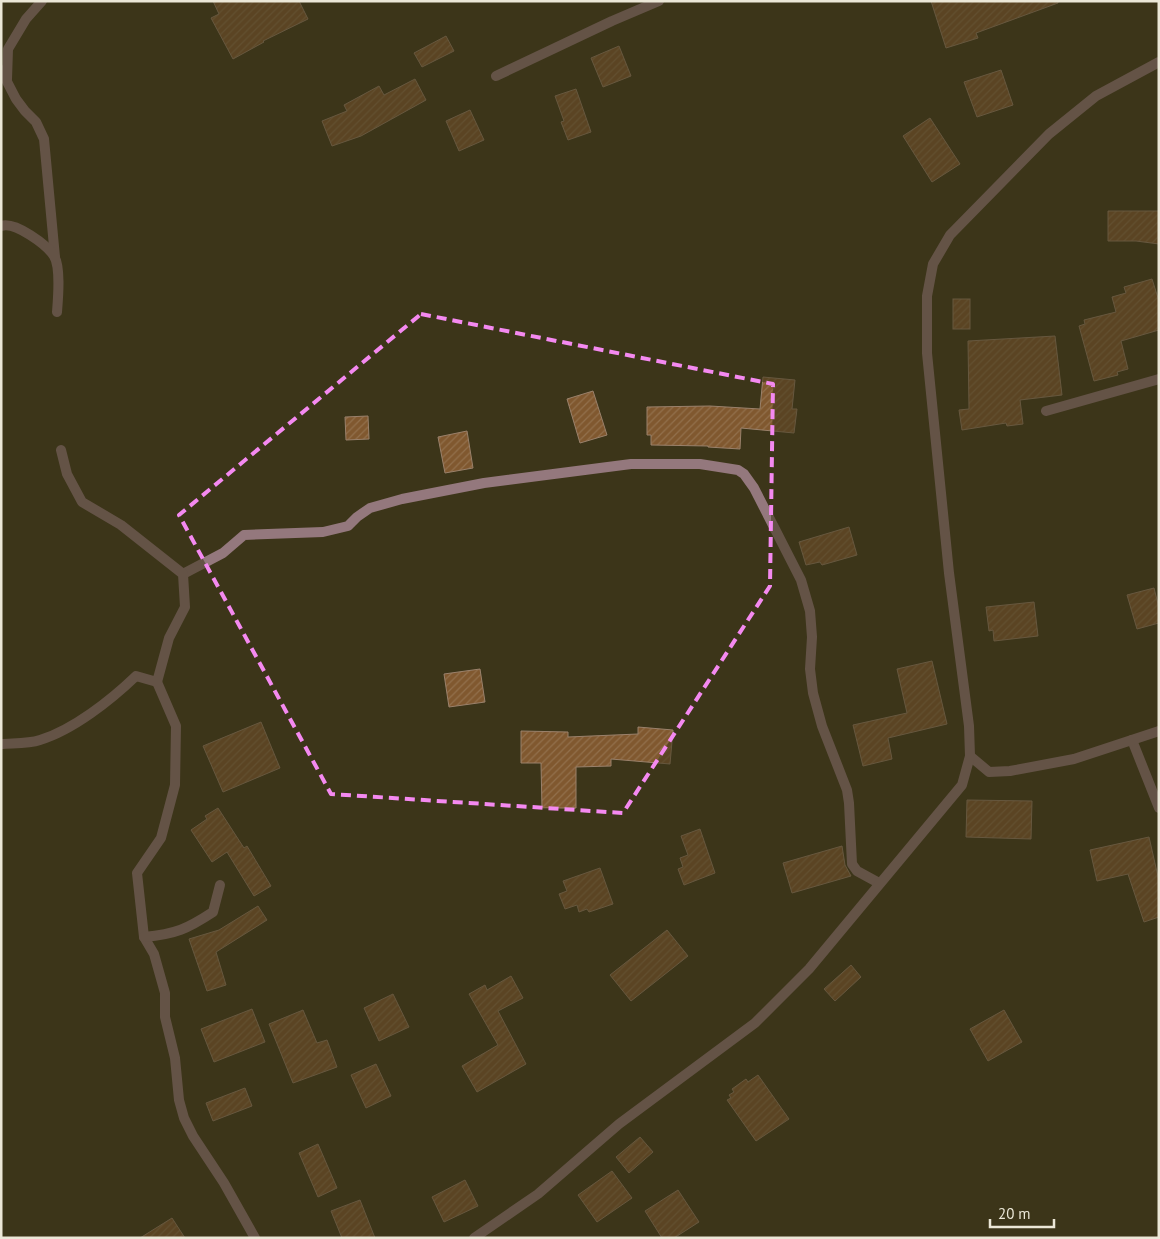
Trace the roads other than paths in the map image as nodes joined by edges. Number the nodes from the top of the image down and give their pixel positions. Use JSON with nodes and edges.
{"nodes":[{"id":1,"x":42,"y":1,"type":"edge"},
{"id":2,"x":659,"y":1,"type":"edge"},
{"id":3,"x":1159,"y":62,"type":"edge"},
{"id":4,"x":1,"y":70,"type":"edge"},
{"id":5,"x":496,"y":76,"type":"dead end"},
{"id":6,"x":6,"y":81,"type":"junction"},
{"id":7,"x":1,"y":226,"type":"edge"},
{"id":8,"x":55,"y":257,"type":"junction"},
{"id":9,"x":57,"y":312,"type":"dead end"},
{"id":10,"x":1159,"y":380,"type":"edge"},
{"id":11,"x":1046,"y":411,"type":"dead end"},
{"id":12,"x":61,"y":450,"type":"dead end"},
{"id":13,"x":183,"y":574,"type":"junction"},
{"id":14,"x":157,"y":682,"type":"junction"},
{"id":15,"x":1159,"y":731,"type":"edge"},
{"id":16,"x":1132,"y":740,"type":"junction"},
{"id":17,"x":1,"y":744,"type":"edge"},
{"id":18,"x":970,"y":756,"type":"junction"},
{"id":19,"x":1159,"y":808,"type":"edge"},
{"id":20,"x":879,"y":883,"type":"junction"},
{"id":21,"x":220,"y":885,"type":"dead end"},
{"id":22,"x":144,"y":937,"type":"junction"},
{"id":23,"x":255,"y":1238,"type":"edge"},
{"id":24,"x":474,"y":1238,"type":"edge"}],
"edges":[{"from":1,"to":6,"type":"street"},
{"from":2,"to":5,"type":"street"},
{"from":3,"to":18,"type":"street"},
{"from":4,"to":6,"type":"street"},
{"from":6,"to":8,"type":"street"},
{"from":7,"to":8,"type":"street"},
{"from":8,"to":9,"type":"street"},
{"from":10,"to":11,"type":"street"},
{"from":12,"to":13,"type":"street"},
{"from":13,"to":14,"type":"street"},
{"from":13,"to":20,"type":"street"},
{"from":14,"to":17,"type":"street"},
{"from":14,"to":22,"type":"street"},
{"from":15,"to":16,"type":"street"},
{"from":16,"to":18,"type":"street"},
{"from":16,"to":19,"type":"street"},
{"from":18,"to":20,"type":"street"},
{"from":20,"to":24,"type":"street"},
{"from":21,"to":22,"type":"street"},
{"from":22,"to":23,"type":"street"}]}
